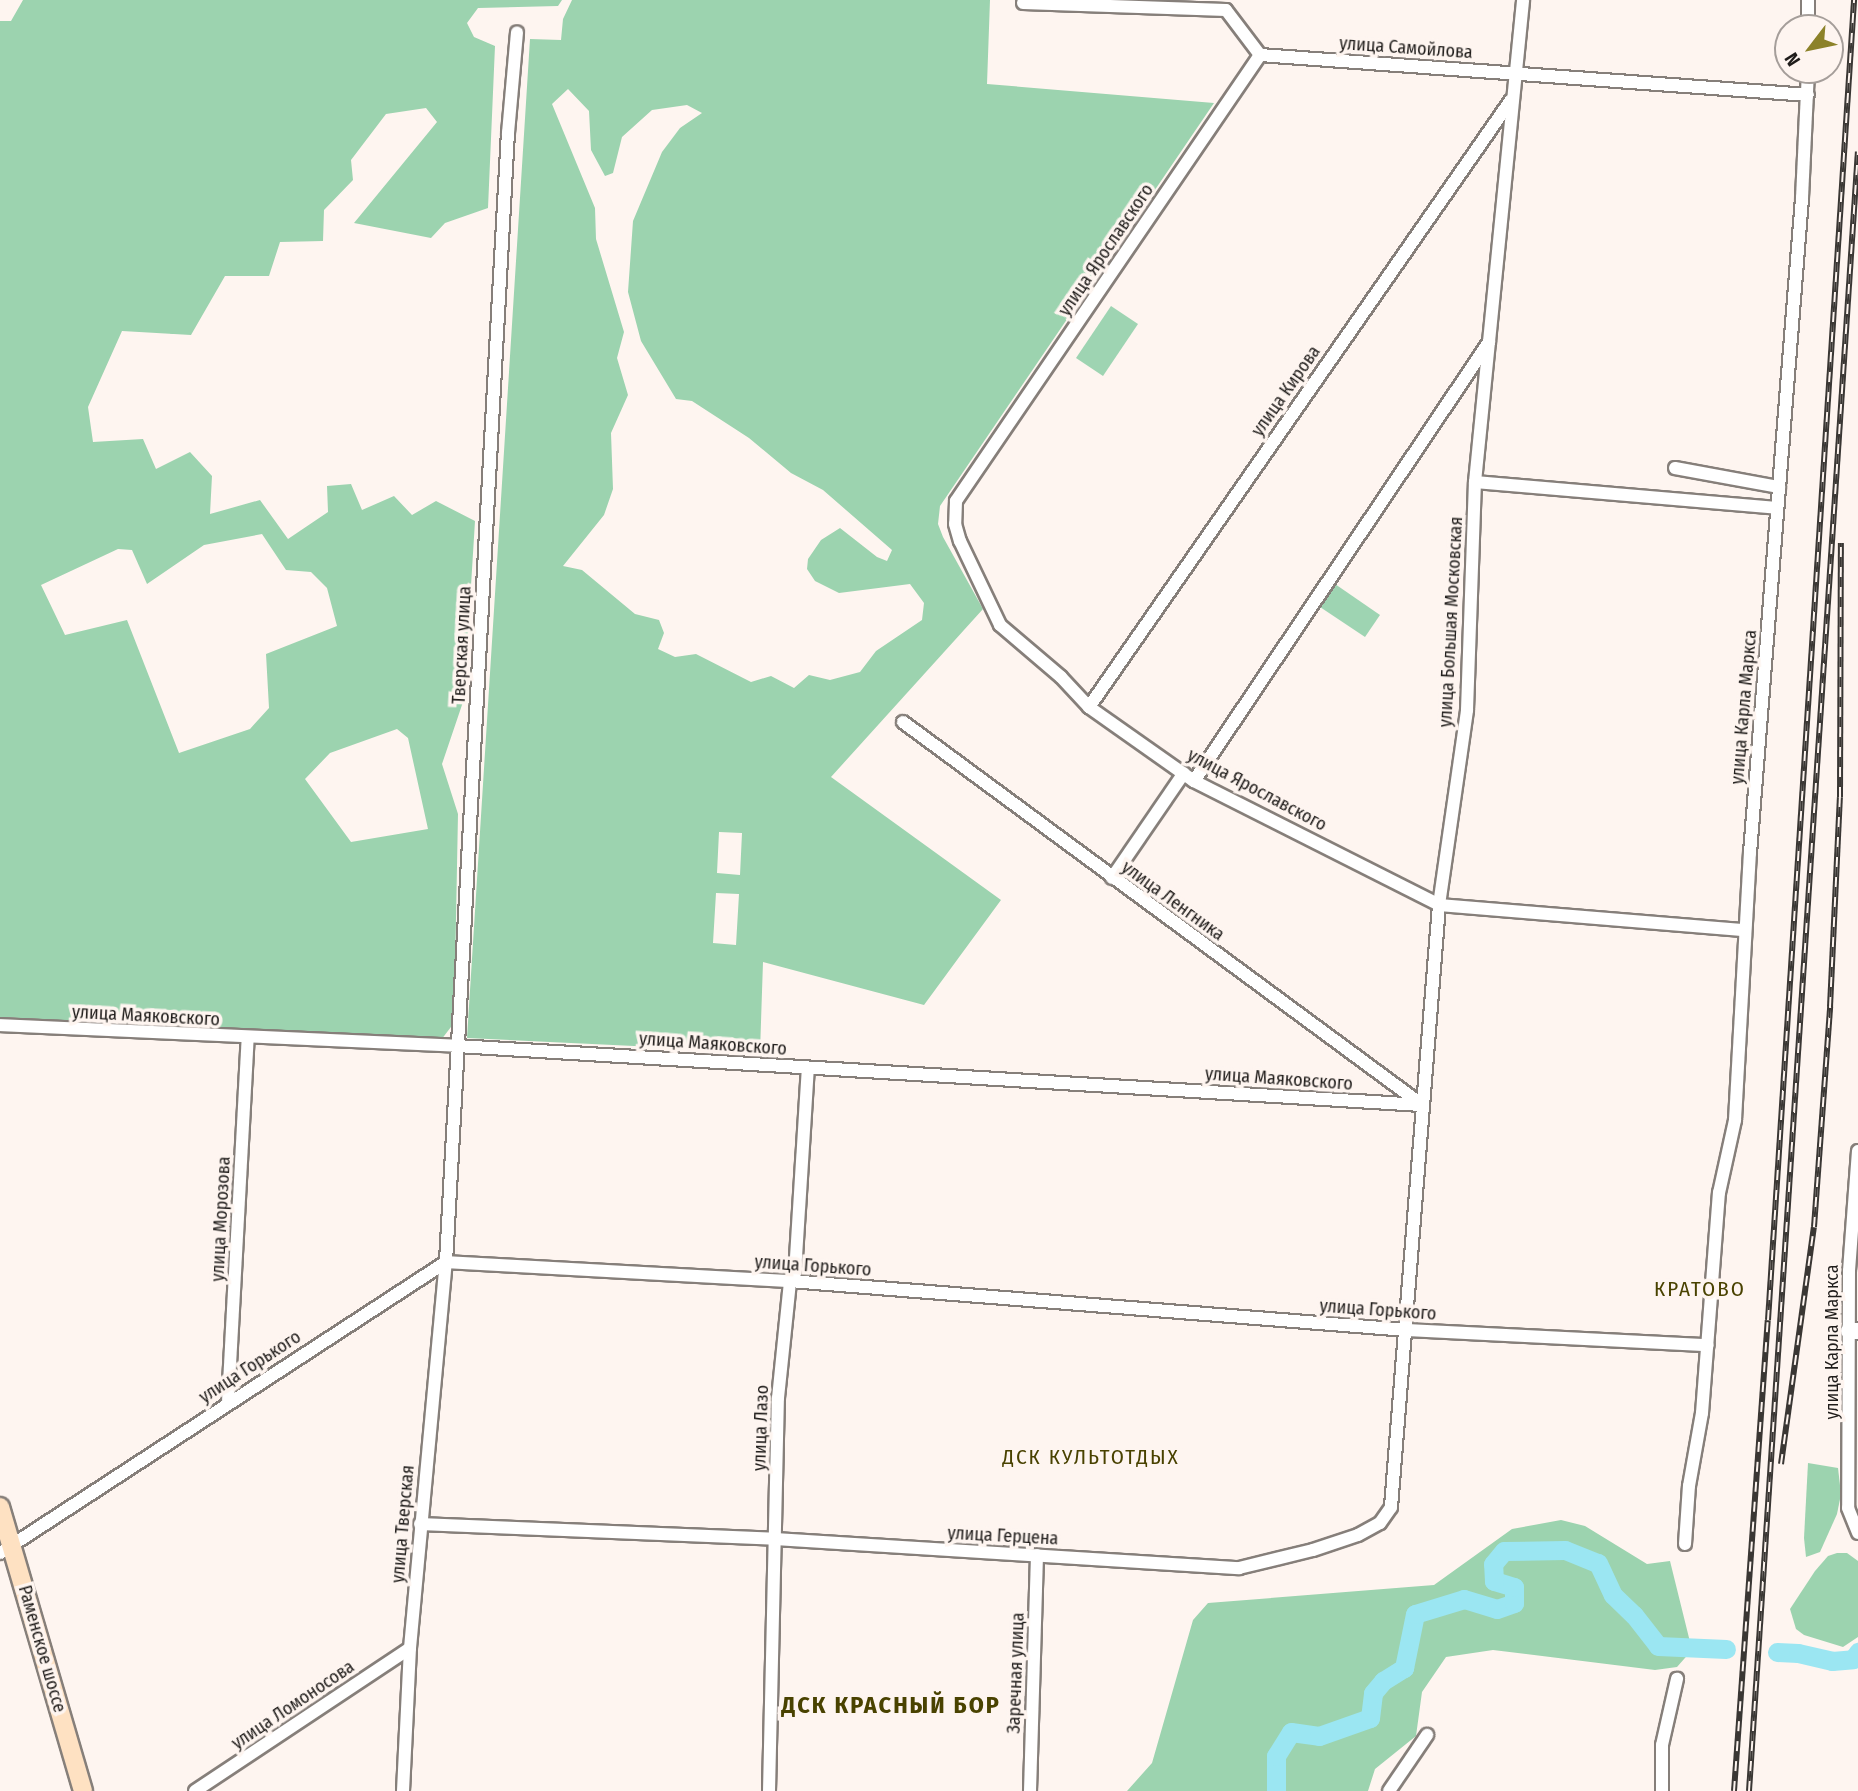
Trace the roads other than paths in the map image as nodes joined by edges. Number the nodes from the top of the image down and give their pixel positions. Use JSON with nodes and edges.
{"nodes":[{"id":1,"x":1523,"y":0,"type":"edge"},
{"id":2,"x":1023,"y":3,"type":"dead end"},
{"id":3,"x":517,"y":32,"type":"dead end"},
{"id":4,"x":1261,"y":55,"type":"junction"},
{"id":5,"x":1516,"y":74,"type":"junction"},
{"id":6,"x":1808,"y":84,"type":"edge"},
{"id":7,"x":1808,"y":95,"type":"junction"},
{"id":8,"x":1513,"y":97,"type":"junction"},
{"id":9,"x":1490,"y":341,"type":"junction"},
{"id":10,"x":1675,"y":468,"type":"dead end"},
{"id":11,"x":1475,"y":482,"type":"junction"},
{"id":12,"x":1779,"y":487,"type":"junction"},
{"id":13,"x":1777,"y":508,"type":"junction"},
{"id":14,"x":1089,"y":707,"type":"junction"},
{"id":15,"x":903,"y":722,"type":"dead end"},
{"id":16,"x":1189,"y":777,"type":"junction"},
{"id":17,"x":1112,"y":878,"type":"junction"},
{"id":18,"x":1439,"y":905,"type":"junction"},
{"id":19,"x":1745,"y":930,"type":"junction"},
{"id":20,"x":0,"y":1025,"type":"edge"},
{"id":21,"x":248,"y":1038,"type":"junction"},
{"id":22,"x":457,"y":1046,"type":"junction"},
{"id":23,"x":808,"y":1068,"type":"junction"},
{"id":24,"x":1423,"y":1105,"type":"junction"},
{"id":25,"x":1858,"y":1151,"type":"edge"},
{"id":26,"x":446,"y":1262,"type":"junction"},
{"id":27,"x":790,"y":1281,"type":"junction"},
{"id":28,"x":1407,"y":1330,"type":"junction"},
{"id":29,"x":1854,"y":1331,"type":"edge"},
{"id":30,"x":1708,"y":1345,"type":"junction"},
{"id":31,"x":228,"y":1402,"type":"junction"},
{"id":32,"x":0,"y":1507,"type":"edge"},
{"id":33,"x":420,"y":1524,"type":"junction"},
{"id":34,"x":1858,"y":1533,"type":"edge"},
{"id":35,"x":775,"y":1539,"type":"junction"},
{"id":36,"x":1685,"y":1544,"type":"dead end"},
{"id":37,"x":4,"y":1547,"type":"edge"},
{"id":38,"x":1037,"y":1555,"type":"junction"},
{"id":39,"x":410,"y":1648,"type":"junction"},
{"id":40,"x":1677,"y":1679,"type":"dead end"},
{"id":41,"x":1427,"y":1735,"type":"dead end"},
{"id":42,"x":83,"y":1791,"type":"edge"},
{"id":43,"x":195,"y":1791,"type":"edge"},
{"id":44,"x":403,"y":1791,"type":"edge"},
{"id":45,"x":769,"y":1791,"type":"edge"},
{"id":46,"x":1030,"y":1791,"type":"edge"},
{"id":47,"x":1389,"y":1791,"type":"edge"},
{"id":48,"x":1662,"y":1791,"type":"edge"}],
"edges":[{"from":1,"to":5,"type":"street","name":"улица Большая Московская"},
{"from":2,"to":4,"type":"street"},
{"from":3,"to":22,"type":"street","name":"Тверская улица"},
{"from":4,"to":5,"type":"street","name":"улица Самойлова"},
{"from":4,"to":14,"type":"street","name":"улица Ярославского"},
{"from":5,"to":7,"type":"street","name":"улица Самойлова"},
{"from":5,"to":8,"type":"street","name":"улица Большая Московская"},
{"from":6,"to":7,"type":"street","name":"улица Карла Маркса"},
{"from":7,"to":12,"type":"street","name":"улица Карла Маркса"},
{"from":8,"to":9,"type":"street","name":"улица Большая Московская"},
{"from":8,"to":14,"type":"street","name":"улица Кирова"},
{"from":9,"to":11,"type":"street","name":"улица Большая Московская"},
{"from":9,"to":16,"type":"street"},
{"from":10,"to":12,"type":"street"},
{"from":11,"to":13,"type":"street"},
{"from":11,"to":18,"type":"street","name":"улица Большая Московская"},
{"from":12,"to":13,"type":"street","name":"улица Карла Маркса"},
{"from":13,"to":19,"type":"street","name":"улица Карла Маркса"},
{"from":14,"to":16,"type":"street","name":"улица Ярославского"},
{"from":15,"to":17,"type":"street","name":"улица Ленгника"},
{"from":16,"to":17,"type":"street"},
{"from":16,"to":18,"type":"street","name":"улица Ярославского"},
{"from":17,"to":24,"type":"street","name":"улица Ленгника"},
{"from":18,"to":19,"type":"street","name":"улица Ярославского"},
{"from":18,"to":24,"type":"street","name":"улица Большая Московская"},
{"from":19,"to":30,"type":"street","name":"улица Карла Маркса"},
{"from":20,"to":21,"type":"street","name":"улица Маяковского"},
{"from":21,"to":22,"type":"street","name":"улица Маяковского"},
{"from":21,"to":31,"type":"street","name":"улица Морозова"},
{"from":22,"to":23,"type":"street","name":"улица Маяковского"},
{"from":22,"to":26,"type":"street","name":"Тверская улица"},
{"from":23,"to":24,"type":"street","name":"улица Маяковского"},
{"from":23,"to":27,"type":"street","name":"улица Лазо"},
{"from":24,"to":28,"type":"street","name":"улица Большая Московская"},
{"from":25,"to":29,"type":"street","name":"улица Карла Маркса"},
{"from":26,"to":27,"type":"street","name":"улица Горького"},
{"from":26,"to":31,"type":"street","name":"улица Горького"},
{"from":26,"to":33,"type":"street","name":"улица Тверская"},
{"from":27,"to":28,"type":"street","name":"улица Горького"},
{"from":27,"to":35,"type":"street","name":"улица Лазо"},
{"from":28,"to":30,"type":"street","name":"улица Горького"},
{"from":28,"to":38,"type":"street","name":"улица Герцена"},
{"from":29,"to":34,"type":"street","name":"улица Карла Маркса"},
{"from":30,"to":36,"type":"street","name":"улица Карла Маркса"},
{"from":31,"to":37,"type":"street","name":"улица Горького"},
{"from":32,"to":37,"type":"main road","name":"Раменское шоссе"},
{"from":33,"to":35,"type":"street","name":"улица Герцена"},
{"from":33,"to":39,"type":"street","name":"улица Тверская"},
{"from":35,"to":38,"type":"street","name":"улица Герцена"},
{"from":35,"to":45,"type":"street","name":"улица Лазо"},
{"from":37,"to":42,"type":"main road","name":"Раменское шоссе"},
{"from":38,"to":46,"type":"street","name":"Заречная улица"},
{"from":39,"to":43,"type":"street","name":"улица Ломоносова"},
{"from":39,"to":44,"type":"street","name":"улица Тверская"},
{"from":40,"to":48,"type":"street"},
{"from":41,"to":47,"type":"street"}]}
